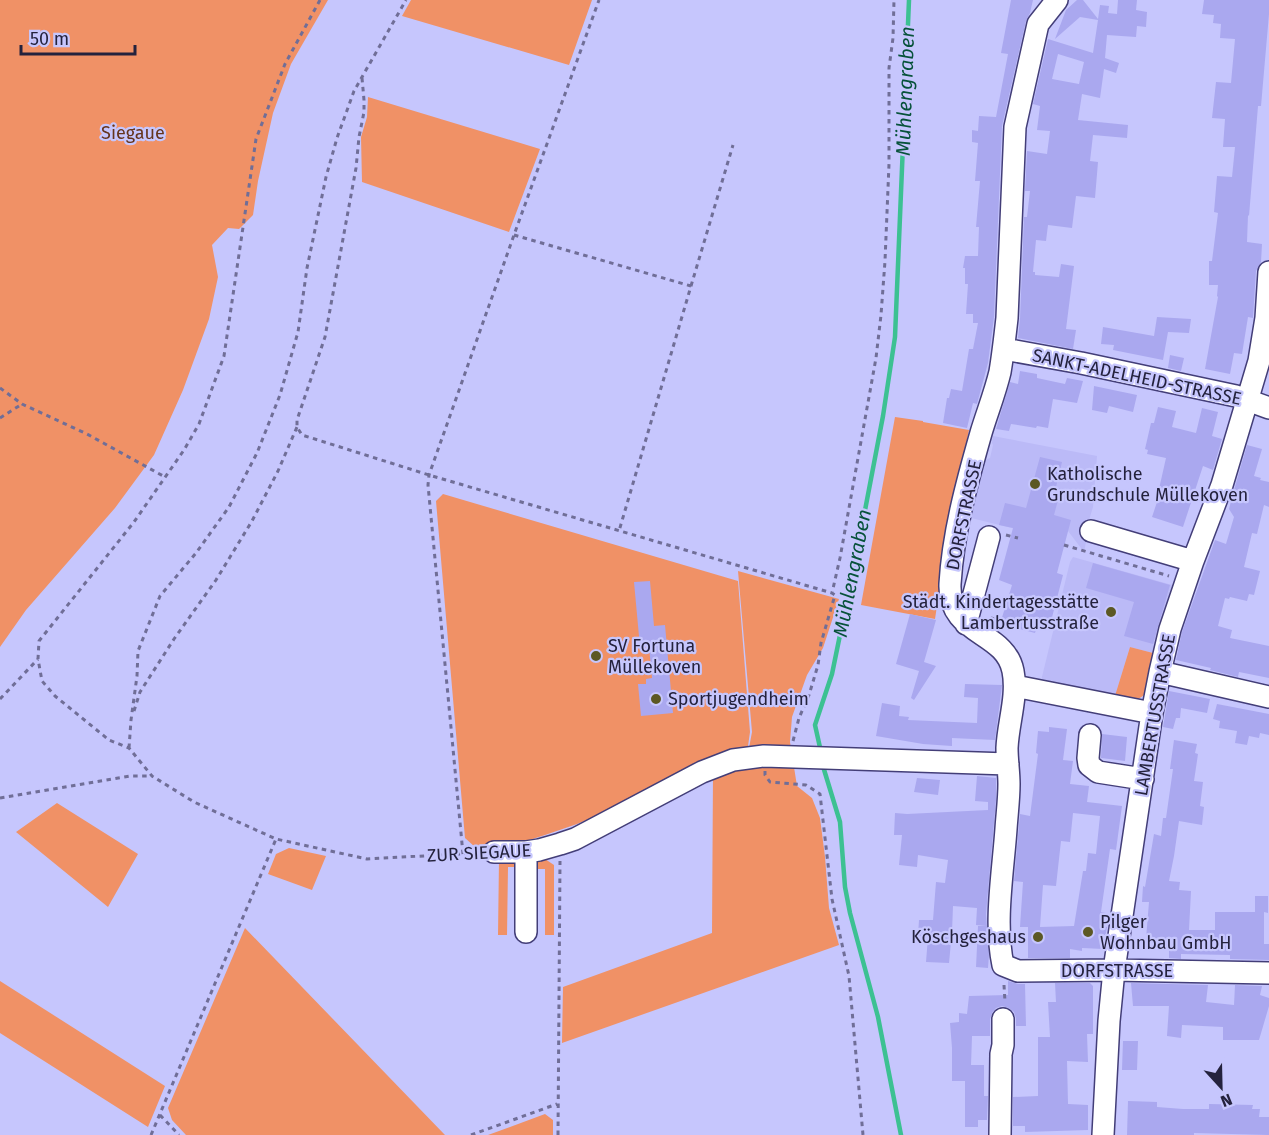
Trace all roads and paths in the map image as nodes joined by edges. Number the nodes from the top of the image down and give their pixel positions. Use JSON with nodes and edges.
{"nodes":[{"id":1,"x":320,"y":0,"type":"edge"},
{"id":2,"x":406,"y":0,"type":"edge"},
{"id":3,"x":599,"y":0,"type":"edge"},
{"id":4,"x":894,"y":0,"type":"edge"},
{"id":5,"x":1057,"y":0,"type":"edge"},
{"id":6,"x":362,"y":78,"type":"junction"},
{"id":7,"x":733,"y":145,"type":"dead end"},
{"id":8,"x":513,"y":235,"type":"junction"},
{"id":9,"x":1269,"y":272,"type":"edge"},
{"id":10,"x":692,"y":286,"type":"junction"},
{"id":11,"x":1004,"y":349,"type":"junction"},
{"id":12,"x":0,"y":388,"type":"edge"},
{"id":13,"x":1246,"y":400,"type":"junction"},
{"id":14,"x":22,"y":404,"type":"junction"},
{"id":15,"x":1269,"y":408,"type":"edge"},
{"id":16,"x":0,"y":418,"type":"edge"},
{"id":17,"x":297,"y":427,"type":"junction"},
{"id":18,"x":429,"y":475,"type":"junction"},
{"id":19,"x":165,"y":477,"type":"junction"},
{"id":20,"x":619,"y":531,"type":"junction"},
{"id":21,"x":1091,"y":531,"type":"dead end"},
{"id":22,"x":989,"y":537,"type":"dead end"},
{"id":23,"x":1064,"y":545,"type":"dead end"},
{"id":24,"x":1193,"y":561,"type":"junction"},
{"id":25,"x":1186,"y":581,"type":"junction"},
{"id":26,"x":832,"y":593,"type":"junction"},
{"id":27,"x":966,"y":624,"type":"junction"},
{"id":28,"x":38,"y":659,"type":"junction"},
{"id":29,"x":1160,"y":672,"type":"junction"},
{"id":30,"x":1015,"y":686,"type":"junction"},
{"id":31,"x":0,"y":692,"type":"edge"},
{"id":32,"x":6,"y":693,"type":"junction"},
{"id":33,"x":1269,"y":697,"type":"edge"},
{"id":34,"x":0,"y":699,"type":"edge"},
{"id":35,"x":1152,"y":713,"type":"junction"},
{"id":36,"x":130,"y":720,"type":"junction"},
{"id":37,"x":1090,"y":735,"type":"dead end"},
{"id":38,"x":129,"y":748,"type":"junction"},
{"id":39,"x":783,"y":757,"type":"junction"},
{"id":40,"x":1008,"y":764,"type":"junction"},
{"id":41,"x":152,"y":776,"type":"junction"},
{"id":42,"x":1143,"y":779,"type":"junction"},
{"id":43,"x":0,"y":798,"type":"edge"},
{"id":44,"x":276,"y":839,"type":"junction"},
{"id":45,"x":560,"y":844,"type":"junction"},
{"id":46,"x":494,"y":852,"type":"joint"},
{"id":47,"x":526,"y":852,"type":"junction"},
{"id":48,"x":462,"y":854,"type":"junction"},
{"id":49,"x":526,"y":932,"type":"dead end"},
{"id":50,"x":1114,"y":970,"type":"junction"},
{"id":51,"x":1269,"y":973,"type":"edge"},
{"id":52,"x":1004,"y":978,"type":"dead end"},
{"id":53,"x":1003,"y":1019,"type":"joint"},
{"id":54,"x":557,"y":1104,"type":"junction"},
{"id":55,"x":160,"y":1115,"type":"junction"},
{"id":56,"x":151,"y":1135,"type":"edge"},
{"id":57,"x":179,"y":1135,"type":"edge"},
{"id":58,"x":471,"y":1135,"type":"edge"},
{"id":59,"x":558,"y":1135,"type":"edge"},
{"id":60,"x":863,"y":1135,"type":"edge"},
{"id":61,"x":1000,"y":1135,"type":"edge"},
{"id":62,"x":1103,"y":1135,"type":"edge"}],
"edges":[{"from":1,"to":19,"type":"path"},
{"from":2,"to":6,"type":"path"},
{"from":3,"to":8,"type":"path"},
{"from":4,"to":26,"type":"path"},
{"from":5,"to":11,"type":"street","name":"DORFSTRASSE"},
{"from":6,"to":17,"type":"path"},
{"from":6,"to":36,"type":"path"},
{"from":7,"to":10,"type":"path"},
{"from":8,"to":10,"type":"path"},
{"from":8,"to":18,"type":"path"},
{"from":9,"to":13,"type":"street","name":"LAMBERTUSSTRASSE"},
{"from":10,"to":20,"type":"path"},
{"from":11,"to":13,"type":"street","name":"SANKT-ADELHEID-STRASSE"},
{"from":11,"to":27,"type":"street","name":"DORFSTRASSE"},
{"from":12,"to":14,"type":"path"},
{"from":13,"to":15,"type":"street","name":"SANKT-ADELHEID-STRASSE"},
{"from":13,"to":24,"type":"street","name":"LAMBERTUSSTRASSE"},
{"from":14,"to":16,"type":"path"},
{"from":14,"to":19,"type":"path"},
{"from":17,"to":18,"type":"path"},
{"from":17,"to":36,"type":"path"},
{"from":18,"to":20,"type":"path"},
{"from":18,"to":48,"type":"path"},
{"from":19,"to":28,"type":"path"},
{"from":20,"to":26,"type":"path"},
{"from":21,"to":24,"type":"street"},
{"from":22,"to":27,"type":"street"},
{"from":23,"to":25,"type":"path"},
{"from":24,"to":25,"type":"street","name":"LAMBERTUSSTRASSE"},
{"from":25,"to":29,"type":"street","name":"LAMBERTUSSTRASSE"},
{"from":26,"to":39,"type":"path"},
{"from":27,"to":30,"type":"street","name":"DORFSTRASSE"},
{"from":28,"to":32,"type":"path"},
{"from":28,"to":38,"type":"path","name":"ZUR SIEGAUE"},
{"from":29,"to":33,"type":"street"},
{"from":29,"to":35,"type":"street","name":"LAMBERTUSSTRASSE"},
{"from":30,"to":35,"type":"street"},
{"from":30,"to":40,"type":"street","name":"DORFSTRASSE"},
{"from":31,"to":32,"type":"path"},
{"from":32,"to":34,"type":"path"},
{"from":35,"to":42,"type":"street","name":"LAMBERTUSSTRASSE"},
{"from":36,"to":38,"type":"path"},
{"from":37,"to":42,"type":"street"},
{"from":38,"to":41,"type":"path","name":"ZUR SIEGAUE"},
{"from":39,"to":40,"type":"street","name":"ZUR SIEGAUE"},
{"from":39,"to":45,"type":"street","name":"ZUR SIEGAUE"},
{"from":39,"to":60,"type":"path"},
{"from":40,"to":50,"type":"street","name":"DORFSTRASSE"},
{"from":41,"to":43,"type":"path"},
{"from":41,"to":44,"type":"path","name":"ZUR SIEGAUE"},
{"from":42,"to":50,"type":"street","name":"LAMBERTUSSTRASSE"},
{"from":44,"to":48,"type":"path","name":"ZUR SIEGAUE"},
{"from":44,"to":55,"type":"path"},
{"from":45,"to":47,"type":"street","name":"ZUR SIEGAUE"},
{"from":45,"to":54,"type":"path"},
{"from":46,"to":47,"type":"street","name":"ZUR SIEGAUE"},
{"from":46,"to":48,"type":"path","name":"ZUR SIEGAUE"},
{"from":47,"to":49,"type":"street"},
{"from":50,"to":51,"type":"street","name":"DORFSTRASSE"},
{"from":50,"to":62,"type":"street","name":"LAMBERTUSSTRASSE"},
{"from":52,"to":53,"type":"path"},
{"from":53,"to":61,"type":"street"},
{"from":54,"to":58,"type":"path"},
{"from":54,"to":59,"type":"path"},
{"from":55,"to":56,"type":"path"},
{"from":55,"to":57,"type":"path"}]}
